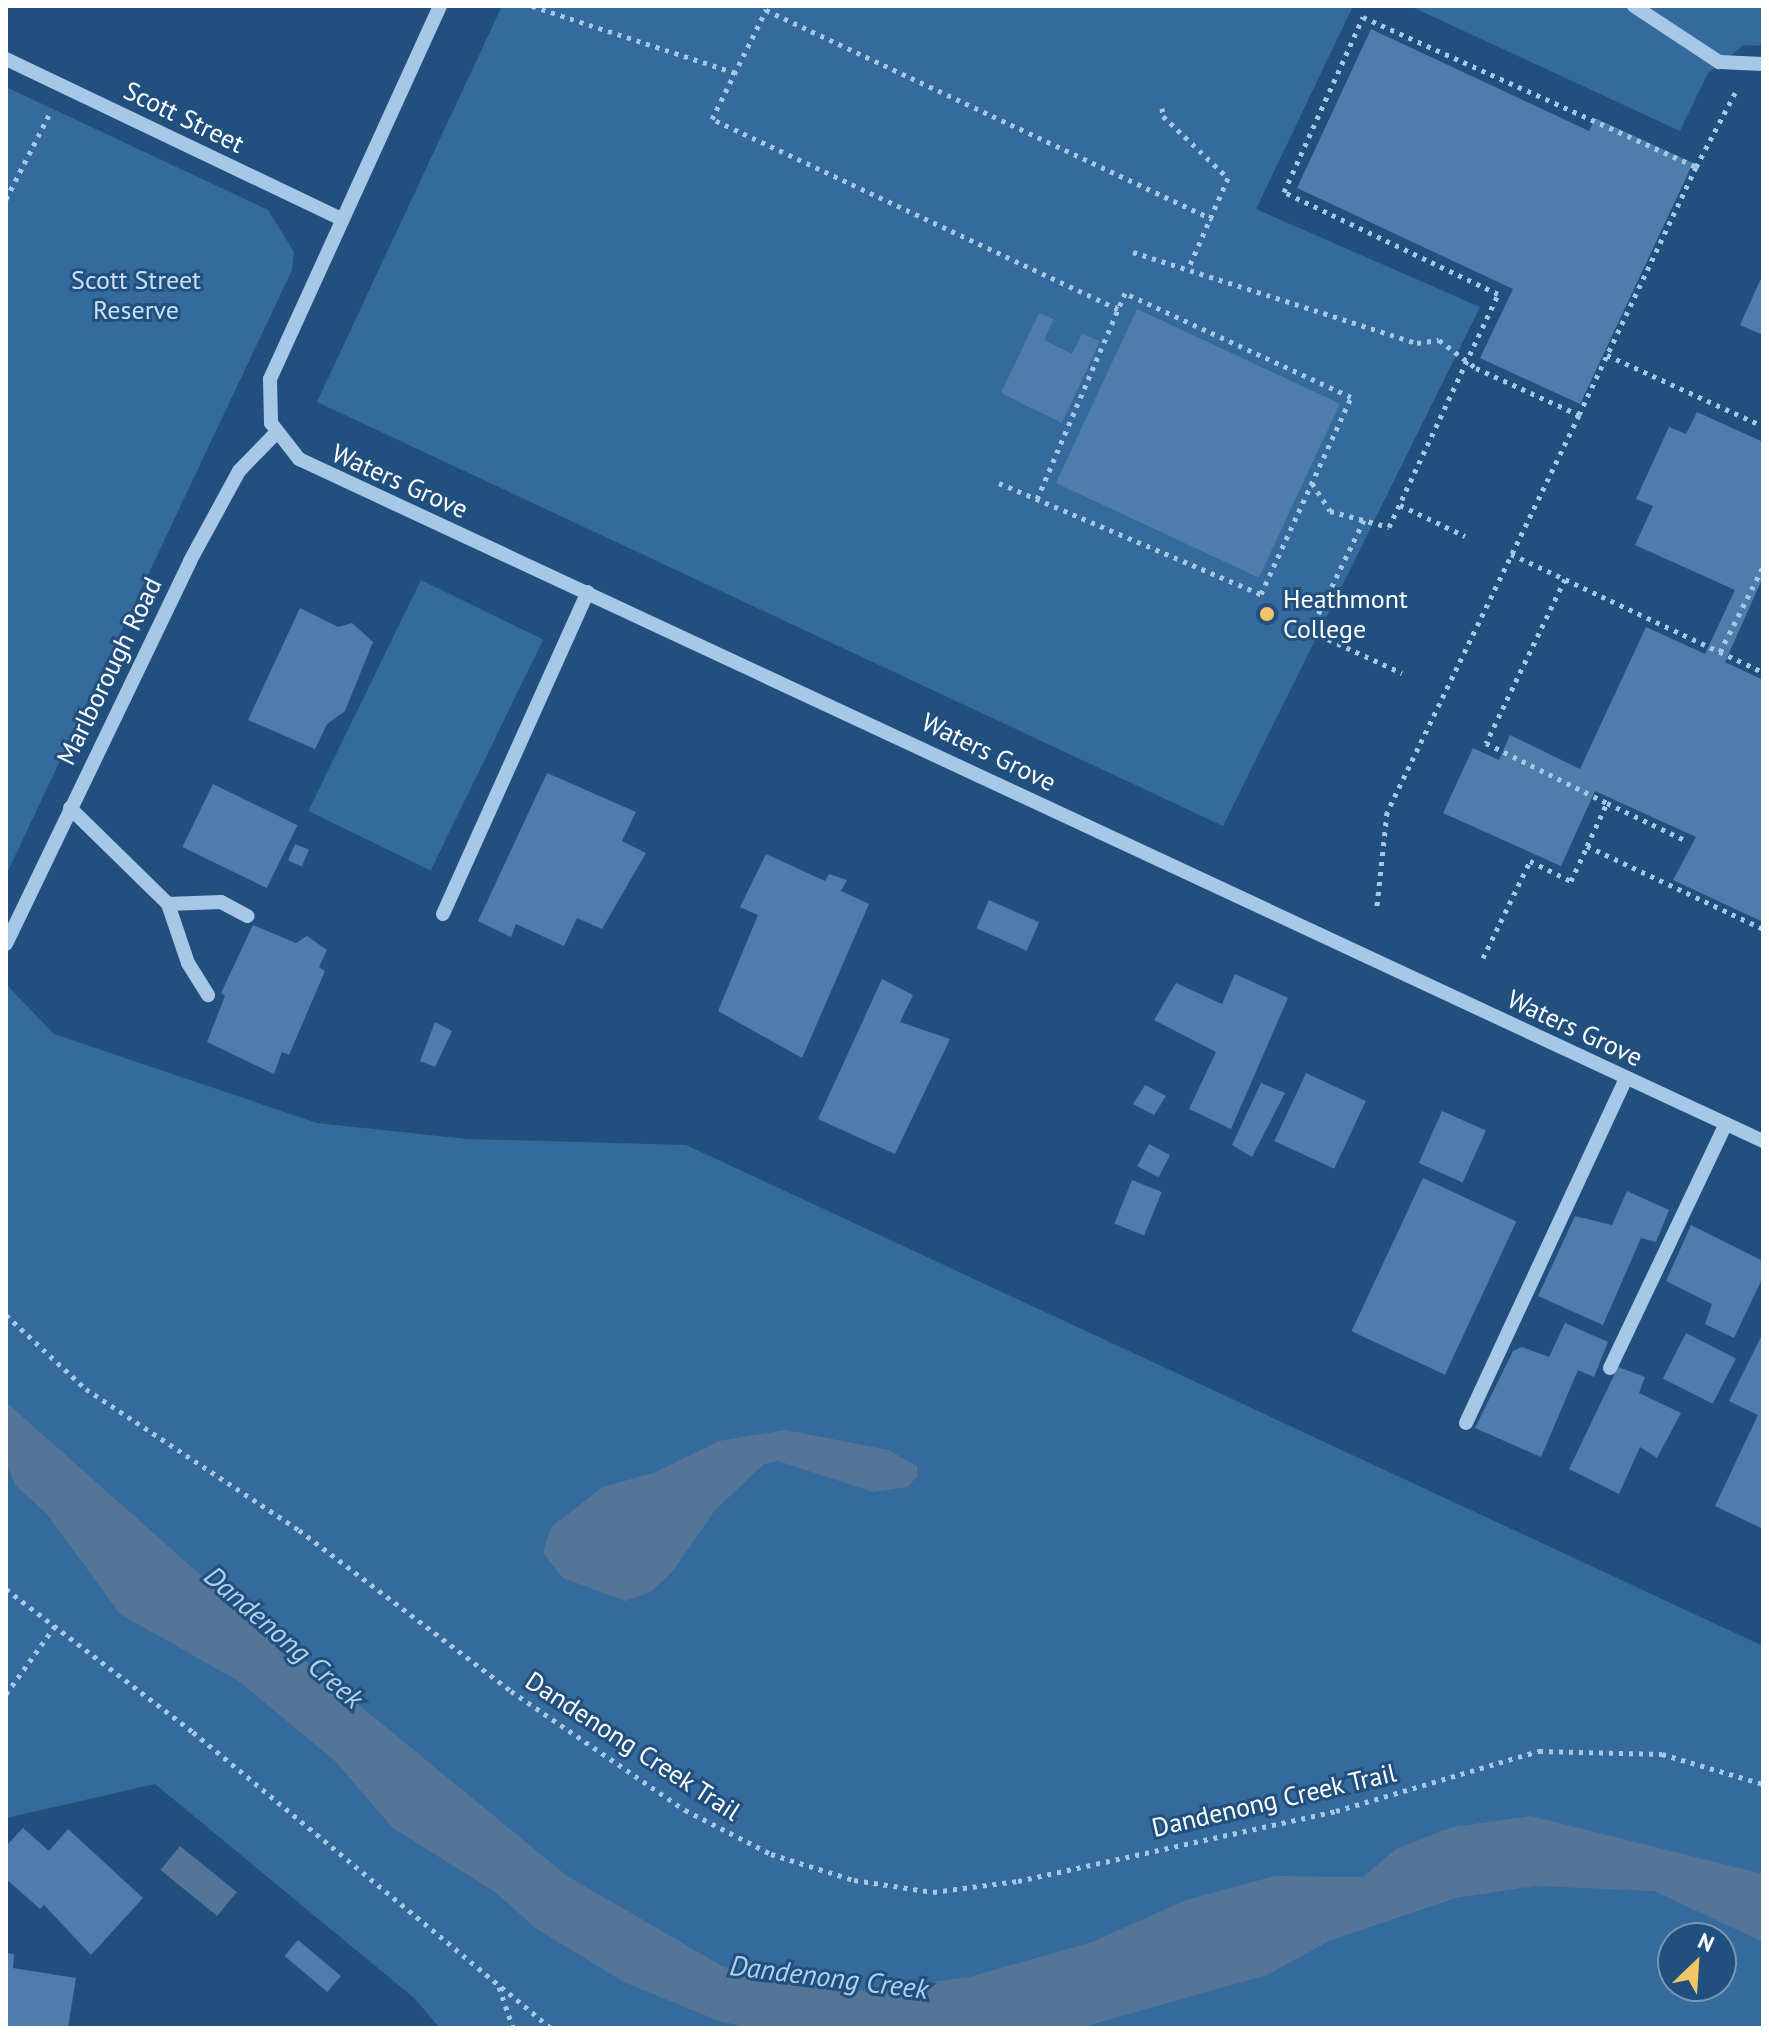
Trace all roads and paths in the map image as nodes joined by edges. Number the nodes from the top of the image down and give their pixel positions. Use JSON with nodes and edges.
{"nodes":[{"id":1,"x":440,"y":6,"type":"edge"},
{"id":2,"x":532,"y":6,"type":"edge"},
{"id":3,"x":1634,"y":6,"type":"edge"},
{"id":4,"x":6,"y":59,"type":"edge"},
{"id":5,"x":1763,"y":64,"type":"edge"},
{"id":6,"x":736,"y":73,"type":"junction"},
{"id":7,"x":62,"y":85,"type":"junction"},
{"id":8,"x":1749,"y":91,"type":"dead end"},
{"id":9,"x":1162,"y":108,"type":"dead end"},
{"id":10,"x":1696,"y":167,"type":"junction"},
{"id":11,"x":6,"y":199,"type":"edge"},
{"id":12,"x":341,"y":219,"type":"junction"},
{"id":13,"x":1212,"y":219,"type":"junction"},
{"id":14,"x":1133,"y":252,"type":"dead end"},
{"id":15,"x":1188,"y":269,"type":"junction"},
{"id":16,"x":1118,"y":309,"type":"junction"},
{"id":17,"x":1607,"y":355,"type":"junction"},
{"id":18,"x":1465,"y":360,"type":"junction"},
{"id":19,"x":1579,"y":415,"type":"junction"},
{"id":20,"x":1763,"y":426,"type":"edge"},
{"id":21,"x":276,"y":433,"type":"junction"},
{"id":22,"x":999,"y":483,"type":"dead end"},
{"id":23,"x":1312,"y":483,"type":"junction"},
{"id":24,"x":1037,"y":499,"type":"junction"},
{"id":25,"x":1400,"y":505,"type":"junction"},
{"id":26,"x":1364,"y":520,"type":"junction"},
{"id":27,"x":1465,"y":536,"type":"dead end"},
{"id":28,"x":1511,"y":554,"type":"junction"},
{"id":29,"x":1762,"y":563,"type":"edge"},
{"id":30,"x":1565,"y":579,"type":"junction"},
{"id":31,"x":588,"y":592,"type":"junction"},
{"id":32,"x":1720,"y":652,"type":"junction"},
{"id":33,"x":1763,"y":672,"type":"edge"},
{"id":34,"x":1402,"y":673,"type":"dead end"},
{"id":35,"x":1607,"y":803,"type":"junction"},
{"id":36,"x":70,"y":808,"type":"junction"},
{"id":37,"x":1687,"y":841,"type":"dead end"},
{"id":38,"x":1587,"y":846,"type":"junction"},
{"id":39,"x":168,"y":904,"type":"junction"},
{"id":40,"x":1377,"y":906,"type":"dead end"},
{"id":41,"x":443,"y":914,"type":"dead end"},
{"id":42,"x":247,"y":916,"type":"dead end"},
{"id":43,"x":1763,"y":929,"type":"edge"},
{"id":44,"x":6,"y":944,"type":"edge"},
{"id":45,"x":1483,"y":958,"type":"dead end"},
{"id":46,"x":208,"y":995,"type":"dead end"},
{"id":47,"x":1626,"y":1078,"type":"junction"},
{"id":48,"x":1726,"y":1124,"type":"junction"},
{"id":49,"x":1763,"y":1141,"type":"edge"},
{"id":50,"x":6,"y":1315,"type":"edge"},
{"id":51,"x":1610,"y":1368,"type":"dead end"},
{"id":52,"x":1466,"y":1423,"type":"dead end"},
{"id":53,"x":6,"y":1589,"type":"edge"},
{"id":54,"x":55,"y":1626,"type":"junction"},
{"id":55,"x":6,"y":1694,"type":"edge"},
{"id":56,"x":1763,"y":1784,"type":"edge"},
{"id":57,"x":498,"y":1984,"type":"junction"},
{"id":58,"x":513,"y":2028,"type":"edge"},
{"id":59,"x":551,"y":2028,"type":"edge"}],
"edges":[{"from":1,"to":12,"type":"street"},
{"from":2,"to":6,"type":"path"},
{"from":3,"to":5,"type":"street"},
{"from":4,"to":7,"type":"street","name":"Scott Street"},
{"from":6,"to":13,"type":"path"},
{"from":6,"to":16,"type":"path"},
{"from":7,"to":11,"type":"path"},
{"from":7,"to":12,"type":"street","name":"Scott Street"},
{"from":8,"to":10,"type":"path"},
{"from":9,"to":13,"type":"path"},
{"from":10,"to":17,"type":"path"},
{"from":10,"to":18,"type":"path"},
{"from":12,"to":21,"type":"street"},
{"from":13,"to":15,"type":"path"},
{"from":14,"to":15,"type":"path"},
{"from":15,"to":18,"type":"path"},
{"from":16,"to":23,"type":"path"},
{"from":16,"to":24,"type":"path"},
{"from":17,"to":19,"type":"path"},
{"from":17,"to":20,"type":"path"},
{"from":18,"to":19,"type":"path"},
{"from":18,"to":25,"type":"path"},
{"from":19,"to":28,"type":"path"},
{"from":21,"to":31,"type":"street","name":"Waters Grove"},
{"from":21,"to":36,"type":"street","name":"Marlborough Road"},
{"from":22,"to":24,"type":"path"},
{"from":23,"to":24,"type":"path"},
{"from":23,"to":26,"type":"path"},
{"from":25,"to":26,"type":"path"},
{"from":25,"to":27,"type":"path"},
{"from":26,"to":34,"type":"path"},
{"from":28,"to":30,"type":"path"},
{"from":28,"to":40,"type":"path"},
{"from":29,"to":32,"type":"path"},
{"from":30,"to":32,"type":"path"},
{"from":30,"to":35,"type":"path"},
{"from":31,"to":41,"type":"street"},
{"from":31,"to":47,"type":"street","name":"Waters Grove"},
{"from":32,"to":33,"type":"path"},
{"from":35,"to":37,"type":"path"},
{"from":35,"to":38,"type":"path"},
{"from":36,"to":39,"type":"street"},
{"from":36,"to":44,"type":"street","name":"Marlborough Road"},
{"from":38,"to":43,"type":"path"},
{"from":38,"to":45,"type":"path"},
{"from":39,"to":42,"type":"street"},
{"from":39,"to":46,"type":"street"},
{"from":47,"to":48,"type":"street","name":"Waters Grove"},
{"from":47,"to":52,"type":"street"},
{"from":48,"to":49,"type":"street","name":"Waters Grove"},
{"from":48,"to":51,"type":"street"},
{"from":50,"to":56,"type":"path","name":"Dandenong Creek Trail"},
{"from":53,"to":54,"type":"path"},
{"from":54,"to":55,"type":"path"},
{"from":54,"to":57,"type":"path"},
{"from":57,"to":58,"type":"path"},
{"from":57,"to":59,"type":"path"}]}
